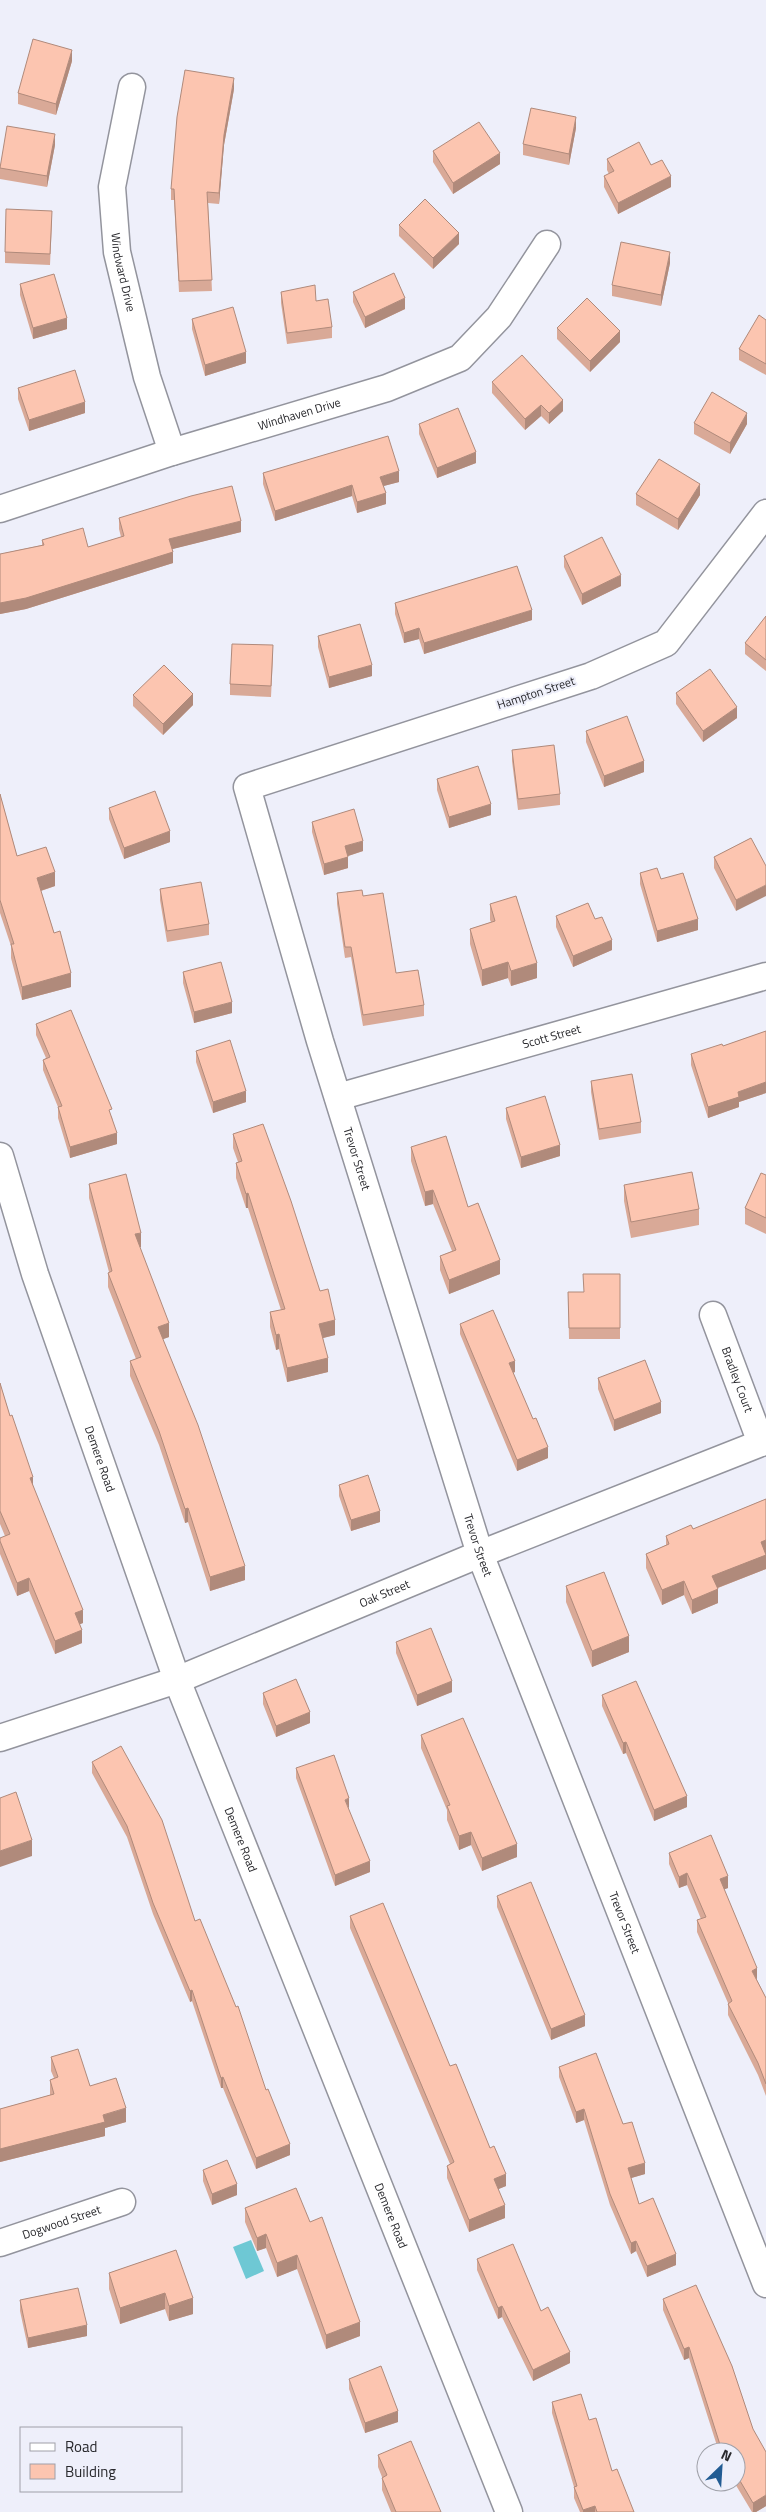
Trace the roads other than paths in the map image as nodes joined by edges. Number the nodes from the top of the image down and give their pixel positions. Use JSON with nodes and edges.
{"nodes":[{"id":1,"x":132,"y":87,"type":"dead end"},
{"id":2,"x":547,"y":244,"type":"dead end"},
{"id":3,"x":172,"y":452,"type":"junction"},
{"id":4,"x":0,"y":509,"type":"edge"},
{"id":5,"x":766,"y":513,"type":"edge"},
{"id":6,"x":247,"y":786,"type":"joint"},
{"id":7,"x":766,"y":976,"type":"edge"},
{"id":8,"x":338,"y":1097,"type":"junction"},
{"id":9,"x":0,"y":1156,"type":"edge"},
{"id":10,"x":713,"y":1315,"type":"dead end"},
{"id":11,"x":764,"y":1442,"type":"edge"},
{"id":12,"x":480,"y":1554,"type":"junction"},
{"id":13,"x":177,"y":1680,"type":"junction"},
{"id":14,"x":0,"y":1738,"type":"edge"},
{"id":15,"x":122,"y":2202,"type":"dead end"},
{"id":16,"x":0,"y":2243,"type":"edge"},
{"id":17,"x":766,"y":2284,"type":"edge"},
{"id":18,"x":509,"y":2512,"type":"edge"}],
"edges":[{"from":1,"to":3,"type":"street","name":"Windward Drive"},
{"from":2,"to":3,"type":"street","name":"Windhaven Drive"},
{"from":3,"to":4,"type":"street","name":"Windhaven Drive"},
{"from":5,"to":6,"type":"street","name":"Hampton Street"},
{"from":6,"to":8,"type":"street","name":"Trevor Street"},
{"from":7,"to":8,"type":"street","name":"Scott Street"},
{"from":8,"to":12,"type":"street","name":"Trevor Street"},
{"from":9,"to":13,"type":"street","name":"Demere Road"},
{"from":10,"to":11,"type":"street","name":"Bradley Court"},
{"from":11,"to":12,"type":"street","name":"Oak Street"},
{"from":12,"to":13,"type":"street","name":"Oak Street"},
{"from":12,"to":17,"type":"street","name":"Trevor Street"},
{"from":13,"to":14,"type":"street","name":"Oak Street"},
{"from":13,"to":18,"type":"street","name":"Demere Road"},
{"from":15,"to":16,"type":"street","name":"Dogwood Street"}]}
